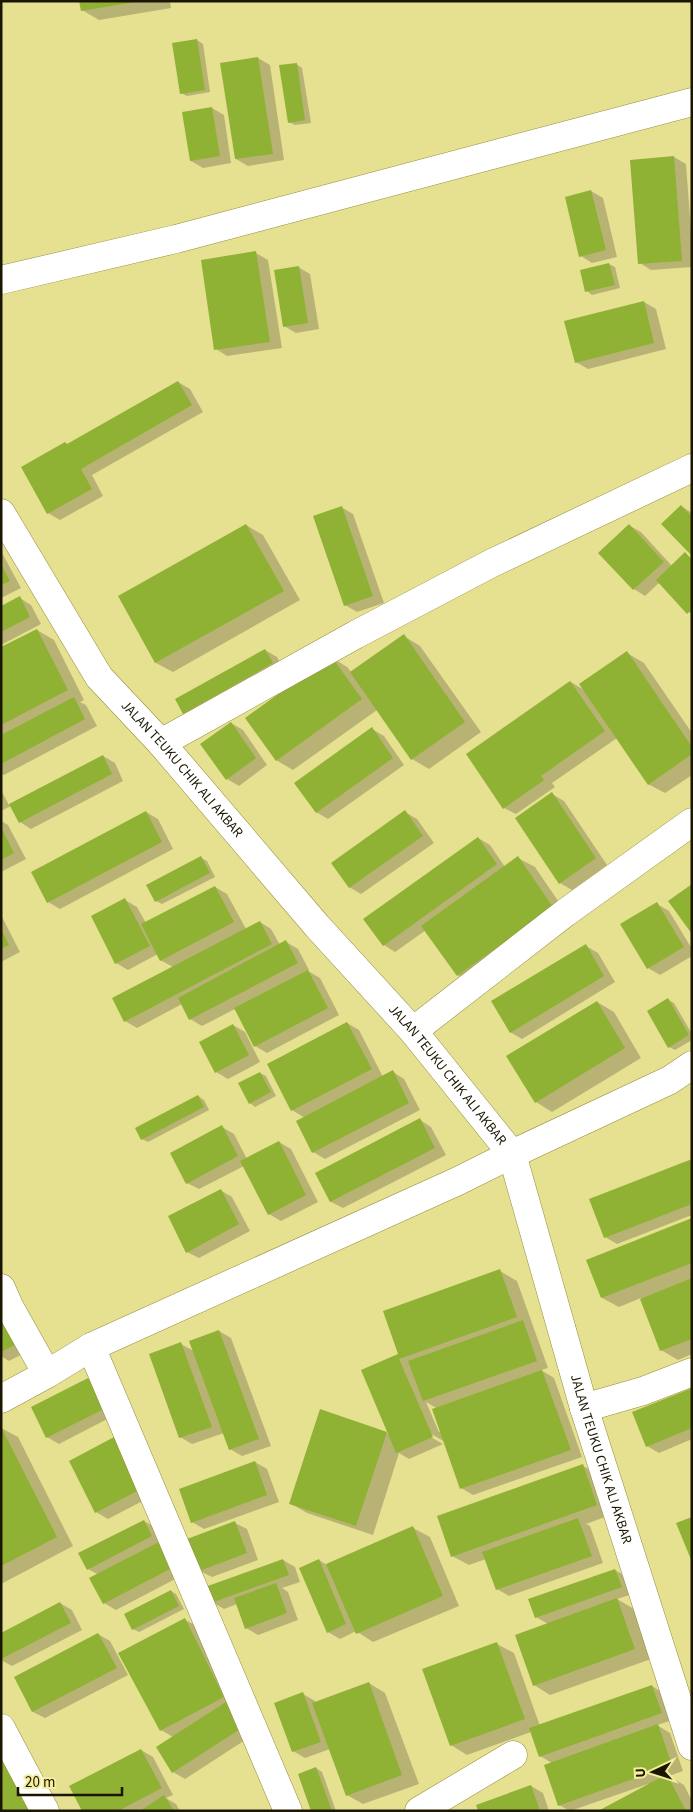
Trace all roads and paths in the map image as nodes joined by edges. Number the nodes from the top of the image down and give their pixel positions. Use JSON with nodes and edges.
{"nodes":[{"id":1,"x":692,"y":102,"type":"edge"},
{"id":2,"x":1,"y":280,"type":"edge"},
{"id":3,"x":692,"y":468,"type":"edge"},
{"id":4,"x":1,"y":513,"type":"edge"},
{"id":5,"x":161,"y":742,"type":"junction"},
{"id":6,"x":692,"y":822,"type":"edge"},
{"id":7,"x":413,"y":1031,"type":"junction"},
{"id":8,"x":692,"y":1064,"type":"edge"},
{"id":9,"x":512,"y":1154,"type":"junction"},
{"id":10,"x":1,"y":1288,"type":"edge"},
{"id":11,"x":91,"y":1347,"type":"junction"},
{"id":12,"x":692,"y":1372,"type":"edge"},
{"id":13,"x":47,"y":1374,"type":"junction"},
{"id":14,"x":1,"y":1399,"type":"edge"},
{"id":15,"x":584,"y":1408,"type":"junction"},
{"id":16,"x":1,"y":1728,"type":"edge"},
{"id":17,"x":692,"y":1746,"type":"edge"},
{"id":18,"x":513,"y":1755,"type":"dead end"},
{"id":19,"x":45,"y":1811,"type":"edge"},
{"id":20,"x":288,"y":1811,"type":"edge"},
{"id":21,"x":419,"y":1811,"type":"edge"}],
"edges":[{"from":1,"to":2,"type":"street"},
{"from":3,"to":5,"type":"street"},
{"from":4,"to":5,"type":"street","name":"JALAN TEUKU CHIK ALI AKBAR"},
{"from":5,"to":7,"type":"street","name":"JALAN TEUKU CHIK ALI AKBAR"},
{"from":6,"to":7,"type":"street"},
{"from":7,"to":9,"type":"street","name":"JALAN TEUKU CHIK ALI AKBAR"},
{"from":8,"to":9,"type":"street"},
{"from":9,"to":11,"type":"street"},
{"from":9,"to":15,"type":"street","name":"JALAN TEUKU CHIK ALI AKBAR"},
{"from":10,"to":13,"type":"street"},
{"from":11,"to":13,"type":"street"},
{"from":11,"to":20,"type":"street"},
{"from":12,"to":15,"type":"street"},
{"from":13,"to":14,"type":"street"},
{"from":15,"to":17,"type":"street","name":"JALAN TEUKU CHIK ALI AKBAR"},
{"from":16,"to":19,"type":"street"},
{"from":18,"to":21,"type":"street"}]}
